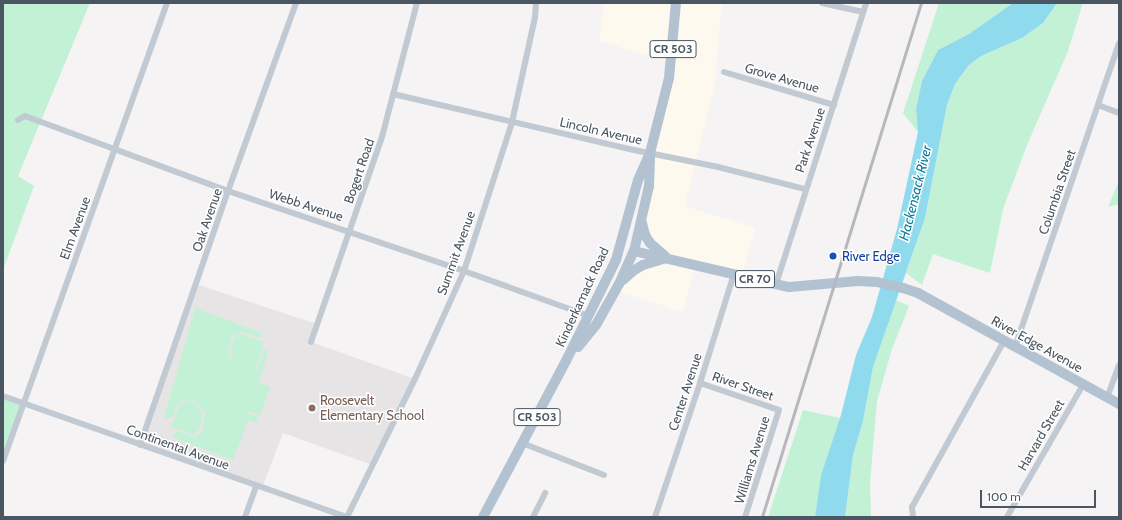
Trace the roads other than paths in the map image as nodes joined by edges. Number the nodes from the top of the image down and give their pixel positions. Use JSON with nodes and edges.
{"nodes":[{"id":1,"x":167,"y":3,"type":"edge"},
{"id":2,"x":296,"y":3,"type":"edge"},
{"id":3,"x":417,"y":3,"type":"edge"},
{"id":4,"x":536,"y":3,"type":"edge"},
{"id":5,"x":676,"y":3,"type":"edge"},
{"id":6,"x":822,"y":3,"type":"edge"},
{"id":7,"x":866,"y":3,"type":"edge"},
{"id":8,"x":863,"y":12,"type":"junction"},
{"id":9,"x":1119,"y":43,"type":"edge"},
{"id":10,"x":724,"y":72,"type":"dead end"},
{"id":11,"x":393,"y":94,"type":"junction"},
{"id":12,"x":834,"y":105,"type":"junction"},
{"id":13,"x":1098,"y":105,"type":"junction"},
{"id":14,"x":1119,"y":113,"type":"edge"},
{"id":15,"x":18,"y":120,"type":"dead end"},
{"id":16,"x":512,"y":122,"type":"junction"},
{"id":17,"x":115,"y":151,"type":"junction"},
{"id":18,"x":650,"y":153,"type":"junction"},
{"id":19,"x":805,"y":189,"type":"junction"},
{"id":20,"x":228,"y":191,"type":"junction"},
{"id":21,"x":642,"y":222,"type":"junction"},
{"id":22,"x":349,"y":232,"type":"junction"},
{"id":23,"x":634,"y":250,"type":"junction"},
{"id":24,"x":668,"y":258,"type":"junction"},
{"id":25,"x":464,"y":271,"type":"junction"},
{"id":26,"x":734,"y":274,"type":"junction"},
{"id":27,"x":619,"y":284,"type":"junction"},
{"id":28,"x":776,"y":284,"type":"junction"},
{"id":29,"x":606,"y":307,"type":"junction"},
{"id":30,"x":589,"y":316,"type":"junction"},
{"id":31,"x":1004,"y":341,"type":"junction"},
{"id":32,"x":311,"y":342,"type":"dead end"},
{"id":33,"x":1015,"y":347,"type":"junction"},
{"id":34,"x":566,"y":361,"type":"junction"},
{"id":35,"x":1119,"y":365,"type":"edge"},
{"id":36,"x":700,"y":384,"type":"junction"},
{"id":37,"x":1083,"y":385,"type":"junction"},
{"id":38,"x":3,"y":396,"type":"edge"},
{"id":39,"x":1108,"y":398,"type":"junction"},
{"id":40,"x":23,"y":404,"type":"junction"},
{"id":41,"x":1119,"y":404,"type":"edge"},
{"id":42,"x":779,"y":410,"type":"joint"},
{"id":43,"x":522,"y":443,"type":"junction"},
{"id":44,"x":140,"y":445,"type":"junction"},
{"id":45,"x":3,"y":461,"type":"edge"},
{"id":46,"x":604,"y":475,"type":"dead end"},
{"id":47,"x":256,"y":486,"type":"junction"},
{"id":48,"x":545,"y":493,"type":"dead end"},
{"id":49,"x":245,"y":517,"type":"edge"},
{"id":50,"x":346,"y":517,"type":"edge"},
{"id":51,"x":484,"y":517,"type":"edge"},
{"id":52,"x":533,"y":517,"type":"edge"},
{"id":53,"x":655,"y":517,"type":"edge"},
{"id":54,"x":745,"y":517,"type":"edge"},
{"id":55,"x":913,"y":517,"type":"edge"},
{"id":56,"x":1007,"y":517,"type":"edge"}],
"edges":[{"from":1,"to":17,"type":"street","name":"Elm Avenue"},
{"from":2,"to":20,"type":"street","name":"Oak Avenue"},
{"from":3,"to":11,"type":"street","name":"Bogert Road"},
{"from":4,"to":16,"type":"street","name":"Summit Avenue"},
{"from":5,"to":18,"type":"main road","name":"Kinderkamack Road","number":"CR 503"},
{"from":6,"to":8,"type":"street"},
{"from":7,"to":8,"type":"street","name":"Park Avenue"},
{"from":8,"to":12,"type":"street","name":"Park Avenue"},
{"from":9,"to":13,"type":"street","name":"Columbia Street"},
{"from":10,"to":12,"type":"street","name":"Grove Avenue"},
{"from":11,"to":16,"type":"street","name":"Lincoln Avenue"},
{"from":11,"to":22,"type":"street","name":"Bogert Road"},
{"from":12,"to":19,"type":"street","name":"Park Avenue"},
{"from":13,"to":14,"type":"street"},
{"from":13,"to":33,"type":"street","name":"Columbia Street"},
{"from":15,"to":17,"type":"street","name":"Webb Avenue"},
{"from":16,"to":18,"type":"street","name":"Lincoln Avenue"},
{"from":16,"to":25,"type":"street","name":"Summit Avenue"},
{"from":17,"to":20,"type":"street","name":"Webb Avenue"},
{"from":17,"to":40,"type":"street","name":"Elm Avenue"},
{"from":18,"to":19,"type":"street","name":"Lincoln Avenue"},
{"from":18,"to":21,"type":"main road"},
{"from":18,"to":30,"type":"main road","name":"Kinderkamack Road","number":"CR 503"},
{"from":19,"to":28,"type":"street","name":"Park Avenue"},
{"from":20,"to":22,"type":"street","name":"Webb Avenue"},
{"from":20,"to":44,"type":"street","name":"Oak Avenue"},
{"from":21,"to":23,"type":"main road"},
{"from":21,"to":24,"type":"main road"},
{"from":22,"to":25,"type":"street","name":"Webb Avenue"},
{"from":22,"to":32,"type":"street","name":"Bogert Road"},
{"from":23,"to":24,"type":"main road","number":"CR 70"},
{"from":23,"to":27,"type":"main road"},
{"from":24,"to":26,"type":"main road","number":"CR 70"},
{"from":24,"to":27,"type":"main road"},
{"from":25,"to":30,"type":"street","name":"Webb Avenue"},
{"from":25,"to":50,"type":"street","name":"Summit Avenue"},
{"from":26,"to":28,"type":"main road","number":"CR 70"},
{"from":26,"to":36,"type":"street","name":"Center Avenue"},
{"from":27,"to":29,"type":"main road"},
{"from":28,"to":31,"type":"main road","name":"River Edge Avenue","number":"CR 70"},
{"from":29,"to":30,"type":"main road"},
{"from":29,"to":34,"type":"main road"},
{"from":30,"to":34,"type":"main road","name":"Kinderkamack Road","number":"CR 503"},
{"from":31,"to":33,"type":"main road","name":"River Edge Avenue","number":"CR 70"},
{"from":31,"to":55,"type":"street"},
{"from":33,"to":37,"type":"main road","name":"River Edge Avenue","number":"CR 70"},
{"from":34,"to":43,"type":"main road","name":"Kinderkamack Road","number":"CR 503"},
{"from":35,"to":39,"type":"street"},
{"from":36,"to":42,"type":"street","name":"River Street"},
{"from":36,"to":53,"type":"street","name":"Center Avenue"},
{"from":37,"to":39,"type":"main road","name":"River Edge Avenue","number":"CR 70"},
{"from":37,"to":56,"type":"street","name":"Harvard Street"},
{"from":38,"to":40,"type":"street","name":"Continental Avenue"},
{"from":39,"to":41,"type":"main road","name":"River Edge Avenue","number":"CR 70"},
{"from":40,"to":44,"type":"street","name":"Continental Avenue"},
{"from":40,"to":45,"type":"street","name":"Elm Avenue"},
{"from":42,"to":54,"type":"street","name":"Williams Avenue"},
{"from":43,"to":46,"type":"street"},
{"from":43,"to":51,"type":"main road","name":"Kinderkamack Road","number":"CR 503"},
{"from":44,"to":47,"type":"street","name":"Continental Avenue"},
{"from":47,"to":49,"type":"street"},
{"from":47,"to":50,"type":"street","name":"Continental Avenue"},
{"from":48,"to":52,"type":"street"}]}
